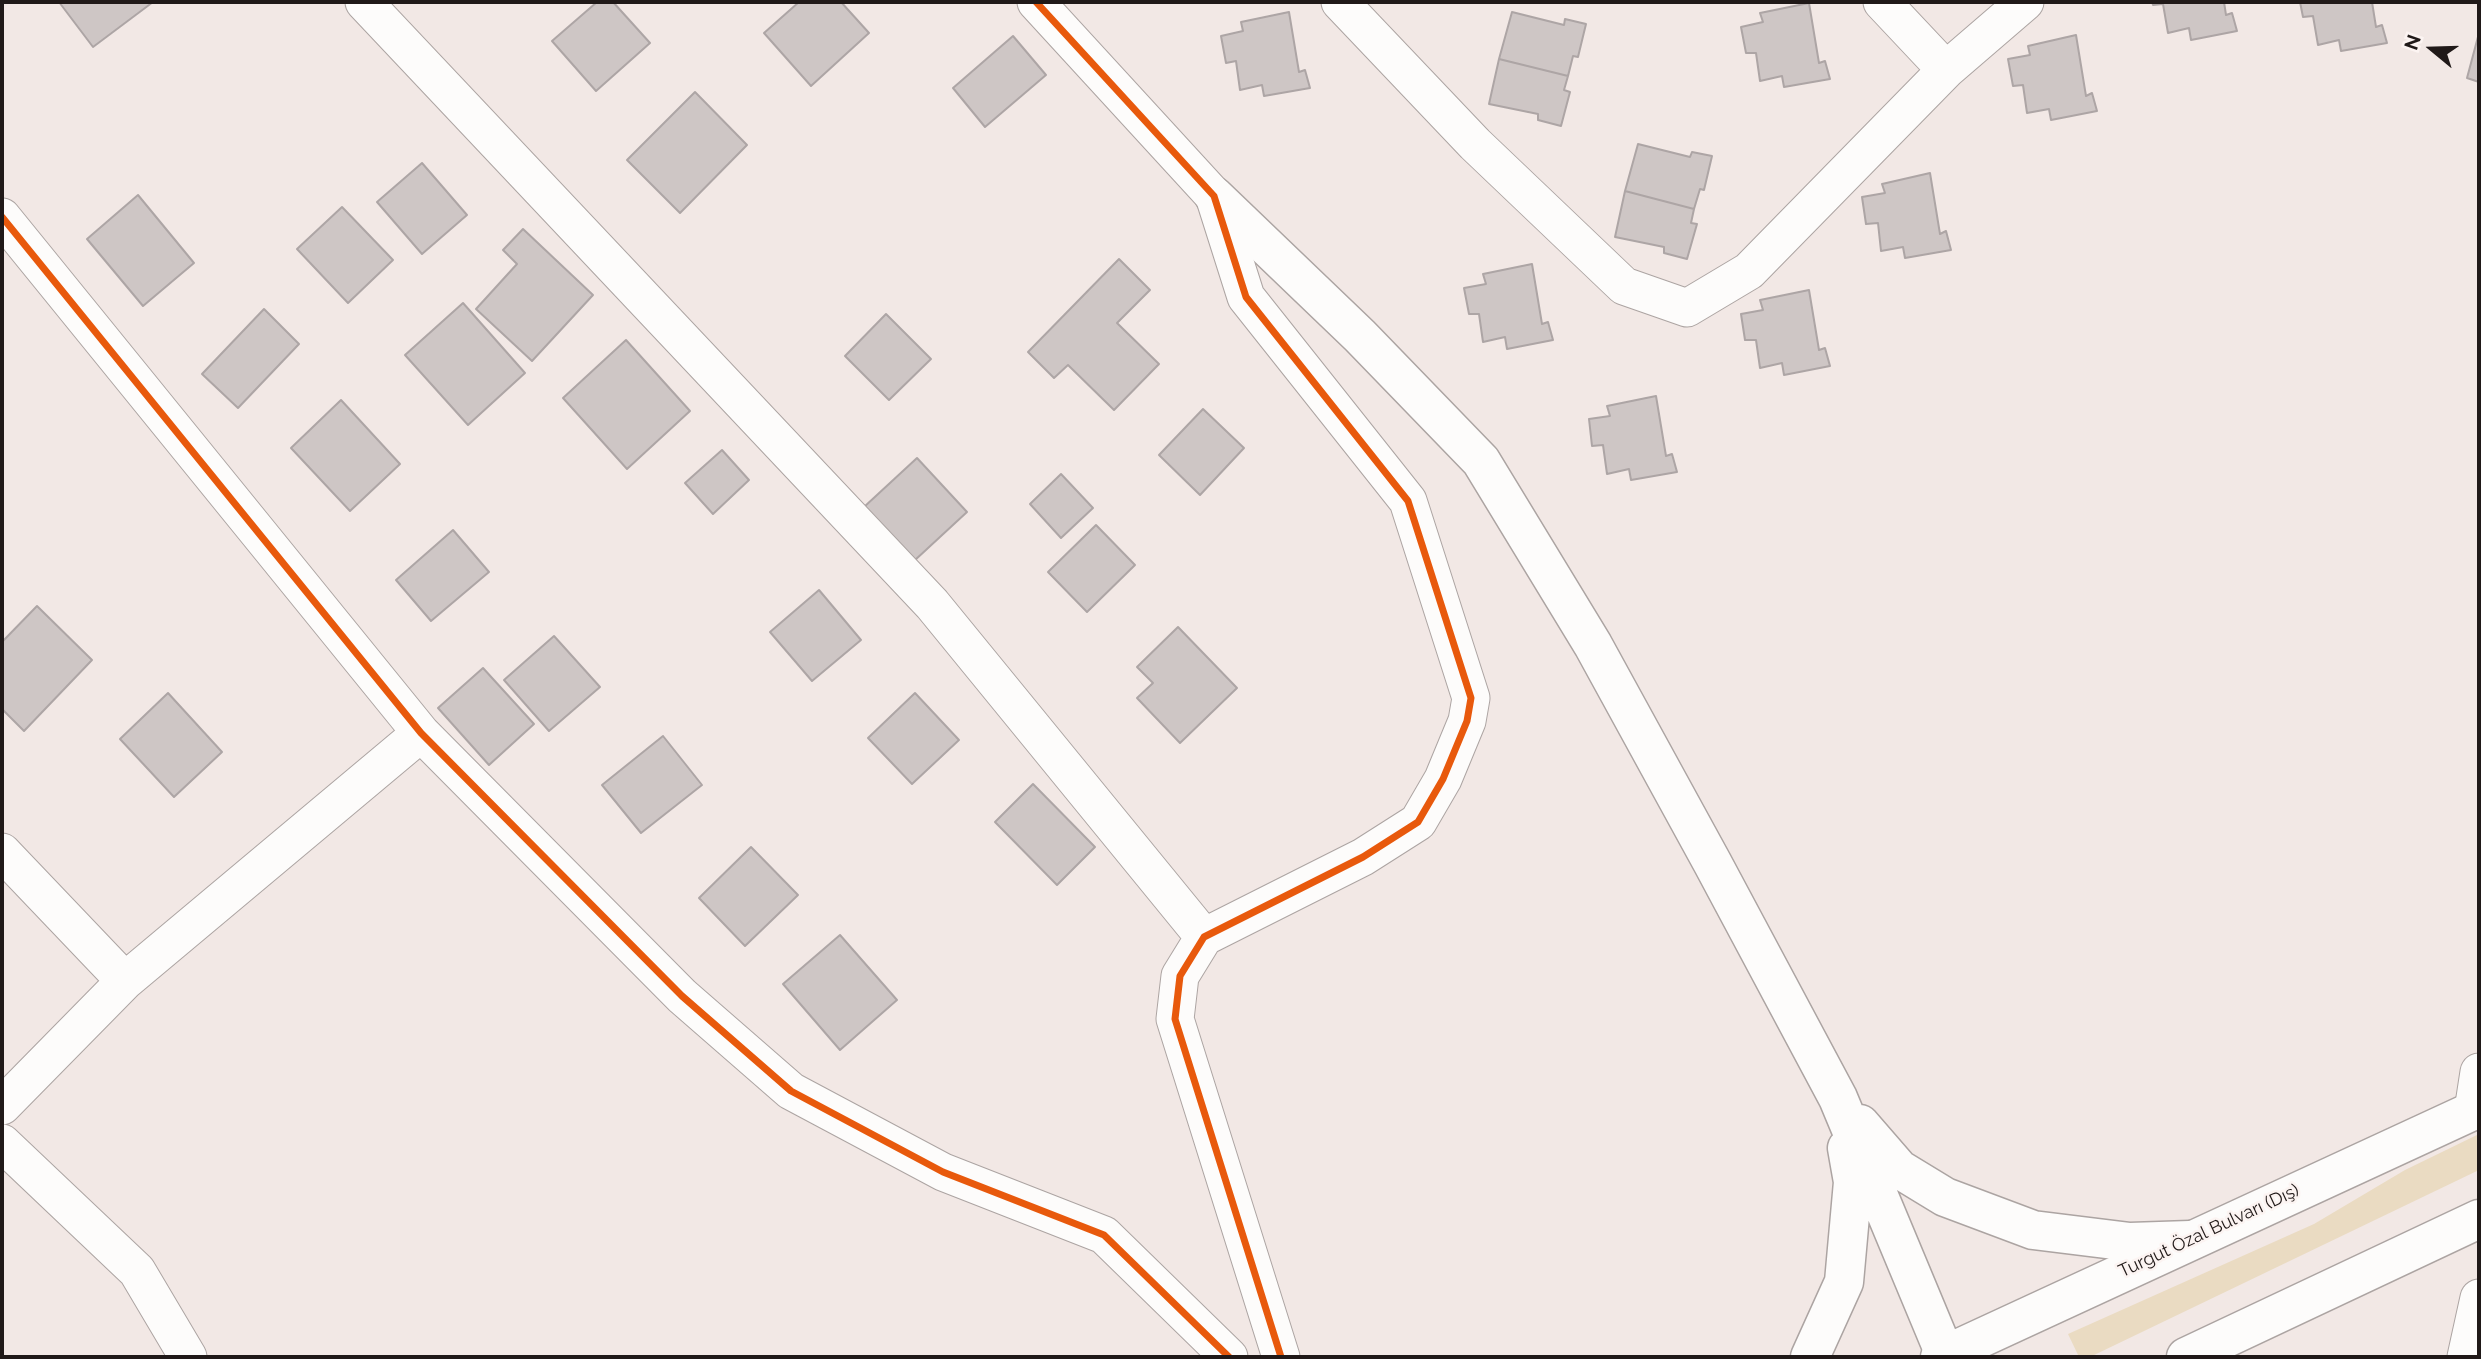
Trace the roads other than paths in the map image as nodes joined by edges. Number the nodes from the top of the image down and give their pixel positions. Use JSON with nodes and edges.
{"nodes":[{"id":1,"x":364,"y":2,"type":"edge"},
{"id":2,"x":1036,"y":2,"type":"edge"},
{"id":3,"x":1340,"y":2,"type":"edge"},
{"id":4,"x":1882,"y":2,"type":"edge"},
{"id":5,"x":2025,"y":2,"type":"edge"},
{"id":6,"x":1946,"y":70,"type":"junction"},
{"id":7,"x":1214,"y":195,"type":"junction"},
{"id":8,"x":2,"y":217,"type":"edge"},
{"id":9,"x":422,"y":733,"type":"junction"},
{"id":10,"x":2,"y":852,"type":"edge"},
{"id":11,"x":1204,"y":937,"type":"junction"},
{"id":12,"x":125,"y":981,"type":"junction"},
{"id":13,"x":2479,"y":1072,"type":"edge"},
{"id":14,"x":1838,"y":1098,"type":"junction"},
{"id":15,"x":2,"y":1106,"type":"edge"},
{"id":16,"x":2476,"y":1109,"type":"edge"},
{"id":17,"x":2,"y":1143,"type":"edge"},
{"id":18,"x":2479,"y":1219,"type":"edge"},
{"id":19,"x":2190,"y":1240,"type":"junction"},
{"id":20,"x":2479,"y":1298,"type":"edge"},
{"id":21,"x":1944,"y":1356,"type":"edge"},
{"id":22,"x":188,"y":1357,"type":"edge"},
{"id":23,"x":1229,"y":1357,"type":"edge"},
{"id":24,"x":1281,"y":1357,"type":"edge"},
{"id":25,"x":1810,"y":1357,"type":"edge"},
{"id":26,"x":2186,"y":1357,"type":"edge"},
{"id":27,"x":2466,"y":1357,"type":"edge"}],
"edges":[{"from":1,"to":11,"type":"street"},
{"from":2,"to":7,"type":"street"},
{"from":3,"to":6,"type":"street"},
{"from":4,"to":6,"type":"street"},
{"from":5,"to":6,"type":"street"},
{"from":7,"to":11,"type":"street"},
{"from":7,"to":14,"type":"street"},
{"from":8,"to":9,"type":"street"},
{"from":9,"to":12,"type":"street"},
{"from":9,"to":23,"type":"street"},
{"from":10,"to":12,"type":"street"},
{"from":11,"to":24,"type":"street"},
{"from":12,"to":15,"type":"street"},
{"from":13,"to":16,"type":"street"},
{"from":14,"to":19,"type":"street"},
{"from":14,"to":21,"type":"street"},
{"from":14,"to":25,"type":"street"},
{"from":16,"to":19,"type":"street","name":"Turgut Özal Bulvarı (Dış)"},
{"from":17,"to":22,"type":"street"},
{"from":18,"to":26,"type":"street"},
{"from":19,"to":21,"type":"street","name":"Turgut Özal Bulvarı (Dış)"},
{"from":20,"to":27,"type":"street"}]}
